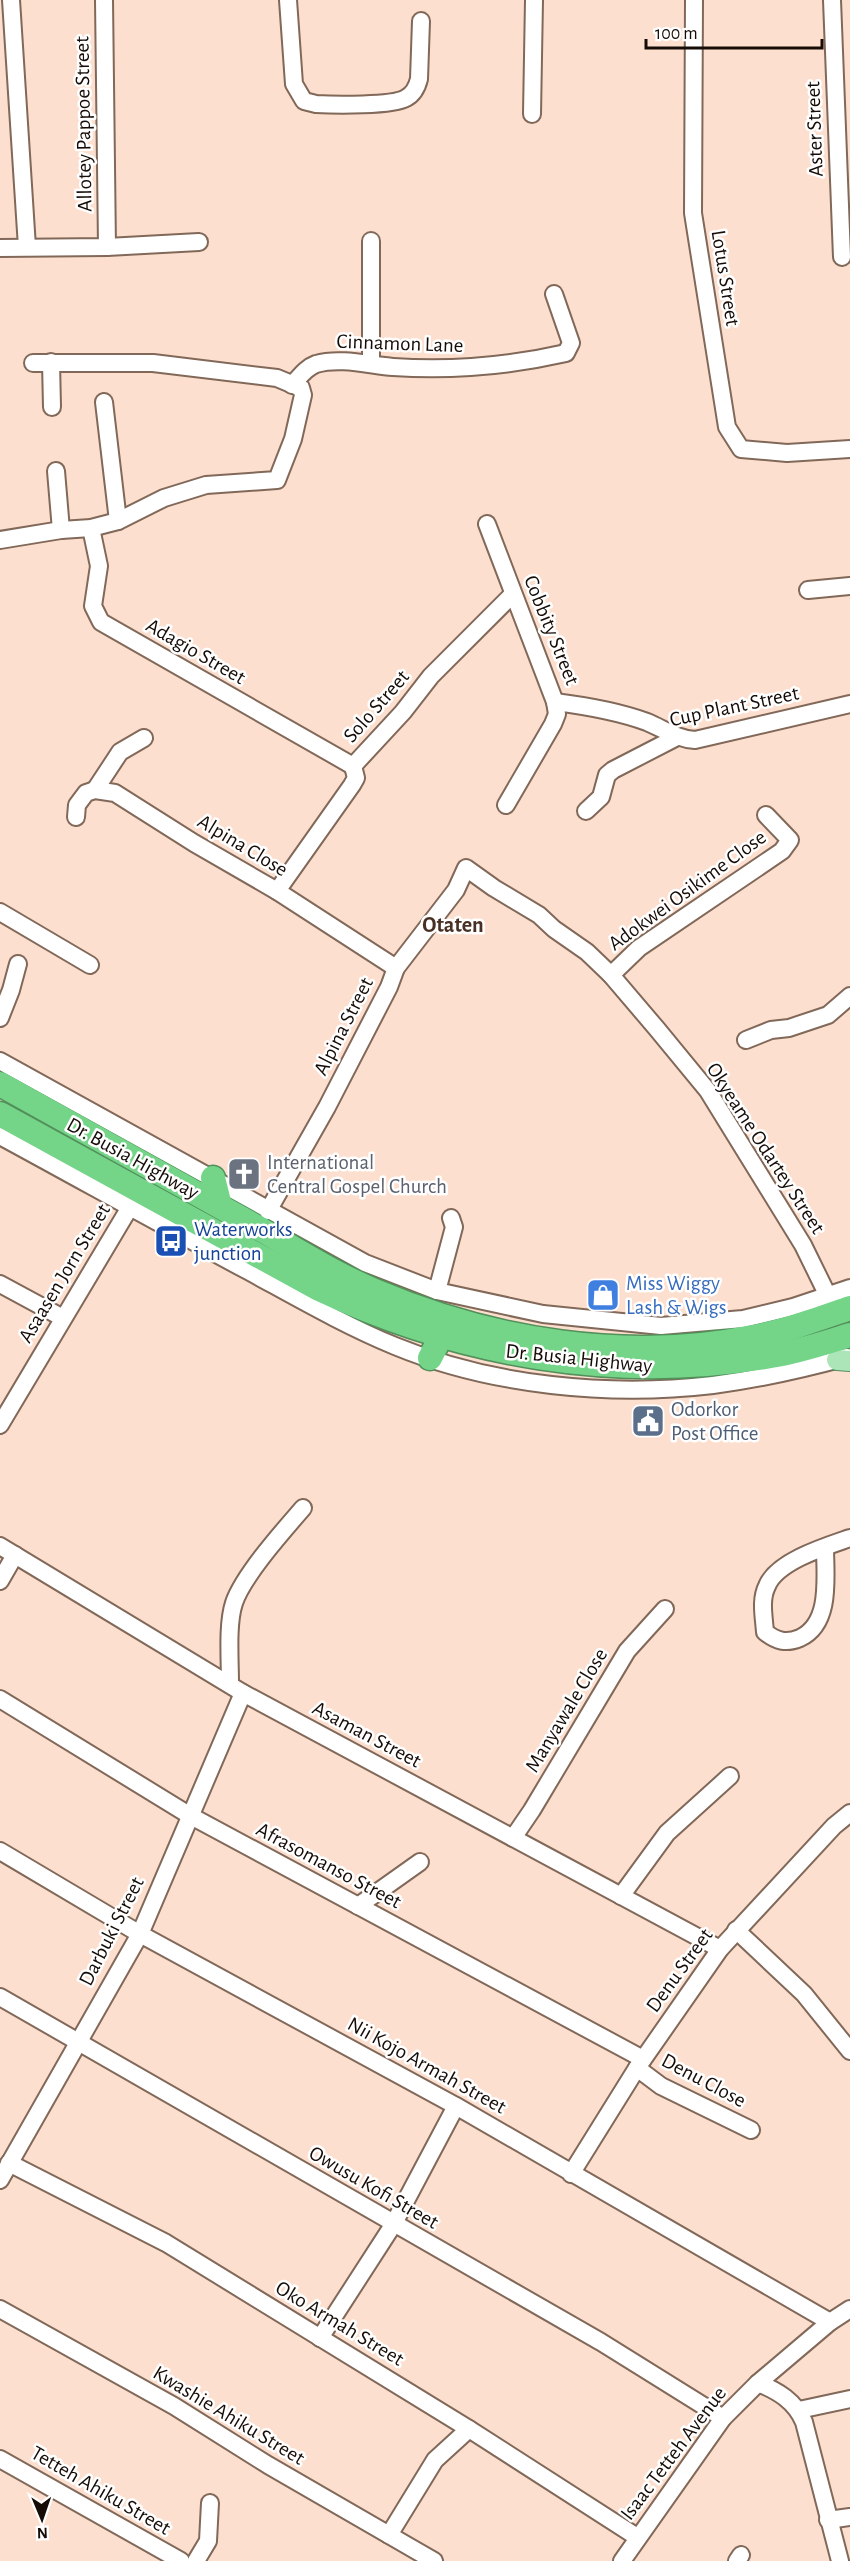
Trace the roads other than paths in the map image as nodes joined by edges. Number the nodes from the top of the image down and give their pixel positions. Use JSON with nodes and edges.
{"nodes":[{"id":1,"x":11,"y":0,"type":"edge"},
{"id":2,"x":104,"y":0,"type":"edge"},
{"id":3,"x":288,"y":0,"type":"edge"},
{"id":4,"x":534,"y":0,"type":"edge"},
{"id":5,"x":694,"y":0,"type":"edge"},
{"id":6,"x":832,"y":0,"type":"edge"},
{"id":7,"x":421,"y":21,"type":"dead end"},
{"id":8,"x":532,"y":114,"type":"dead end"},
{"id":9,"x":370,"y":241,"type":"dead end"},
{"id":10,"x":200,"y":242,"type":"dead end"},
{"id":11,"x":27,"y":247,"type":"junction"},
{"id":12,"x":107,"y":247,"type":"junction"},
{"id":13,"x":0,"y":248,"type":"edge"},
{"id":14,"x":842,"y":257,"type":"dead end"},
{"id":15,"x":554,"y":294,"type":"dead end"},
{"id":16,"x":51,"y":362,"type":"junction"},
{"id":17,"x":33,"y":363,"type":"dead end"},
{"id":18,"x":371,"y":364,"type":"junction"},
{"id":19,"x":292,"y":386,"type":"junction"},
{"id":20,"x":104,"y":402,"type":"dead end"},
{"id":21,"x":52,"y":407,"type":"dead end"},
{"id":22,"x":850,"y":449,"type":"edge"},
{"id":23,"x":56,"y":471,"type":"dead end"},
{"id":24,"x":118,"y":521,"type":"junction"},
{"id":25,"x":487,"y":524,"type":"dead end"},
{"id":26,"x":92,"y":528,"type":"junction"},
{"id":27,"x":61,"y":530,"type":"junction"},
{"id":28,"x":0,"y":540,"type":"edge"},
{"id":29,"x":850,"y":586,"type":"edge"},
{"id":30,"x":808,"y":590,"type":"dead end"},
{"id":31,"x":513,"y":594,"type":"junction"},
{"id":32,"x":555,"y":702,"type":"junction"},
{"id":33,"x":850,"y":704,"type":"edge"},
{"id":34,"x":676,"y":737,"type":"junction"},
{"id":35,"x":144,"y":738,"type":"dead end"},
{"id":36,"x":353,"y":766,"type":"junction"},
{"id":37,"x":94,"y":790,"type":"junction"},
{"id":38,"x":506,"y":806,"type":"dead end"},
{"id":39,"x":586,"y":811,"type":"dead end"},
{"id":40,"x":766,"y":815,"type":"dead end"},
{"id":41,"x":76,"y":817,"type":"dead end"},
{"id":42,"x":466,"y":868,"type":"joint"},
{"id":43,"x":277,"y":891,"type":"junction"},
{"id":44,"x":0,"y":912,"type":"edge"},
{"id":45,"x":18,"y":964,"type":"dead end"},
{"id":46,"x":90,"y":965,"type":"dead end"},
{"id":47,"x":396,"y":968,"type":"junction"},
{"id":48,"x":611,"y":975,"type":"junction"},
{"id":49,"x":850,"y":996,"type":"edge"},
{"id":50,"x":0,"y":1018,"type":"edge"},
{"id":51,"x":746,"y":1040,"type":"dead end"},
{"id":52,"x":0,"y":1061,"type":"edge"},
{"id":53,"x":0,"y":1084,"type":"edge"},
{"id":54,"x":0,"y":1114,"type":"edge"},
{"id":55,"x":0,"y":1136,"type":"edge"},
{"id":56,"x":213,"y":1178,"type":"junction"},
{"id":57,"x":220,"y":1206,"type":"junction"},
{"id":58,"x":130,"y":1207,"type":"junction"},
{"id":59,"x":268,"y":1211,"type":"junction"},
{"id":60,"x":451,"y":1218,"type":"dead end"},
{"id":61,"x":0,"y":1284,"type":"edge"},
{"id":62,"x":850,"y":1288,"type":"edge"},
{"id":63,"x":437,"y":1291,"type":"junction"},
{"id":64,"x":828,"y":1296,"type":"junction"},
{"id":65,"x":850,"y":1308,"type":"edge"},
{"id":66,"x":850,"y":1317,"type":"edge"},
{"id":67,"x":63,"y":1318,"type":"junction"},
{"id":68,"x":850,"y":1335,"type":"edge"},
{"id":69,"x":441,"y":1336,"type":"junction"},
{"id":70,"x":430,"y":1358,"type":"junction"},
{"id":71,"x":846,"y":1359,"type":"edge"},
{"id":72,"x":740,"y":1360,"type":"junction"},
{"id":73,"x":0,"y":1425,"type":"edge"},
{"id":74,"x":303,"y":1508,"type":"dead end"},
{"id":75,"x":850,"y":1538,"type":"edge"},
{"id":76,"x":825,"y":1547,"type":"junction"},
{"id":77,"x":7,"y":1551,"type":"edge"},
{"id":78,"x":0,"y":1581,"type":"edge"},
{"id":79,"x":665,"y":1609,"type":"dead end"},
{"id":80,"x":236,"y":1688,"type":"junction"},
{"id":81,"x":0,"y":1699,"type":"edge"},
{"id":82,"x":730,"y":1776,"type":"dead end"},
{"id":83,"x":850,"y":1813,"type":"edge"},
{"id":84,"x":189,"y":1815,"type":"junction"},
{"id":85,"x":513,"y":1838,"type":"junction"},
{"id":86,"x":0,"y":1851,"type":"edge"},
{"id":87,"x":420,"y":1862,"type":"dead end"},
{"id":88,"x":621,"y":1896,"type":"junction"},
{"id":89,"x":358,"y":1906,"type":"junction"},
{"id":90,"x":736,"y":1930,"type":"junction"},
{"id":91,"x":140,"y":1934,"type":"junction"},
{"id":92,"x":720,"y":1949,"type":"junction"},
{"id":93,"x":0,"y":1997,"type":"edge"},
{"id":94,"x":78,"y":2041,"type":"junction"},
{"id":95,"x":850,"y":2051,"type":"edge"},
{"id":96,"x":640,"y":2063,"type":"junction"},
{"id":97,"x":456,"y":2106,"type":"junction"},
{"id":98,"x":751,"y":2130,"type":"dead end"},
{"id":99,"x":9,"y":2163,"type":"junction"},
{"id":100,"x":571,"y":2174,"type":"junction"},
{"id":101,"x":0,"y":2180,"type":"edge"},
{"id":102,"x":393,"y":2225,"type":"junction"},
{"id":103,"x":0,"y":2308,"type":"edge"},
{"id":104,"x":850,"y":2309,"type":"edge"},
{"id":105,"x":830,"y":2322,"type":"junction"},
{"id":106,"x":320,"y":2338,"type":"junction"},
{"id":107,"x":758,"y":2383,"type":"junction"},
{"id":108,"x":850,"y":2399,"type":"edge"},
{"id":109,"x":799,"y":2410,"type":"junction"},
{"id":110,"x":723,"y":2418,"type":"junction"},
{"id":111,"x":469,"y":2429,"type":"junction"},
{"id":112,"x":0,"y":2459,"type":"edge"},
{"id":113,"x":210,"y":2503,"type":"dead end"},
{"id":114,"x":850,"y":2517,"type":"edge"},
{"id":115,"x":828,"y":2520,"type":"junction"},
{"id":116,"x":389,"y":2535,"type":"junction"},
{"id":117,"x":638,"y":2537,"type":"junction"},
{"id":118,"x":181,"y":2561,"type":"edge"},
{"id":119,"x":196,"y":2561,"type":"edge"},
{"id":120,"x":434,"y":2561,"type":"edge"},
{"id":121,"x":622,"y":2561,"type":"edge"},
{"id":122,"x":840,"y":2561,"type":"edge"}],
"edges":[{"from":1,"to":11,"type":"street"},
{"from":2,"to":12,"type":"street","name":"Allotey Pappoe Street"},
{"from":3,"to":7,"type":"street"},
{"from":4,"to":8,"type":"street"},
{"from":5,"to":22,"type":"street","name":"Lotus Street"},
{"from":6,"to":14,"type":"street","name":"Aster Street"},
{"from":9,"to":18,"type":"street"},
{"from":10,"to":12,"type":"street"},
{"from":11,"to":12,"type":"street"},
{"from":11,"to":13,"type":"street"},
{"from":15,"to":18,"type":"street","name":"Cinnamon Lane"},
{"from":16,"to":17,"type":"street"},
{"from":16,"to":19,"type":"street"},
{"from":16,"to":21,"type":"street"},
{"from":18,"to":19,"type":"street","name":"Cinnamon Lane"},
{"from":19,"to":24,"type":"street"},
{"from":20,"to":24,"type":"street"},
{"from":23,"to":27,"type":"street"},
{"from":24,"to":26,"type":"street"},
{"from":25,"to":31,"type":"street","name":"Cobbity Street"},
{"from":26,"to":27,"type":"street"},
{"from":26,"to":36,"type":"street","name":"Adagio Street"},
{"from":27,"to":28,"type":"street"},
{"from":29,"to":30,"type":"street"},
{"from":31,"to":32,"type":"street","name":"Cobbity Street"},
{"from":31,"to":36,"type":"street","name":"Solo Street"},
{"from":32,"to":34,"type":"street","name":"Cobbity Street"},
{"from":32,"to":38,"type":"street"},
{"from":33,"to":34,"type":"street","name":"Cup Plant Street"},
{"from":34,"to":39,"type":"street","name":"Cup Plant Street"},
{"from":35,"to":37,"type":"street"},
{"from":36,"to":43,"type":"street","name":"Solo Street"},
{"from":37,"to":41,"type":"street"},
{"from":37,"to":43,"type":"street","name":"Alpina Close"},
{"from":40,"to":48,"type":"street","name":"Adokwei Osikime Close"},
{"from":42,"to":47,"type":"street","name":"Alpina Street"},
{"from":42,"to":48,"type":"street","name":"Okyeame Odartey Street"},
{"from":43,"to":47,"type":"street","name":"Alpina Close"},
{"from":44,"to":46,"type":"street"},
{"from":45,"to":50,"type":"street"},
{"from":47,"to":59,"type":"street","name":"Alpina Street"},
{"from":48,"to":64,"type":"street","name":"Okyeame Odartey Street"},
{"from":49,"to":51,"type":"street"},
{"from":52,"to":56,"type":"street","name":"Dr. Busia Highway"},
{"from":53,"to":57,"type":"highway","name":"Dr. Busia Highway"},
{"from":54,"to":69,"type":"highway","name":"Dr. Busia Highway"},
{"from":55,"to":58,"type":"street","name":"Dr. Busia Highway"},
{"from":56,"to":57,"type":"highway"},
{"from":56,"to":59,"type":"street","name":"Dr. Busia Highway"},
{"from":57,"to":65,"type":"highway","name":"Dr. Busia Highway"},
{"from":58,"to":67,"type":"street","name":"Asaasen Jorn Street"},
{"from":58,"to":70,"type":"street","name":"Dr. Busia Highway"},
{"from":59,"to":63,"type":"street","name":"Dr. Busia Highway"},
{"from":60,"to":63,"type":"street"},
{"from":61,"to":67,"type":"street"},
{"from":62,"to":64,"type":"street","name":"Dr. Busia Highway"},
{"from":63,"to":64,"type":"street","name":"Dr. Busia Highway"},
{"from":66,"to":72,"type":"highway"},
{"from":67,"to":73,"type":"street","name":"Asaasen Jorn Street"},
{"from":68,"to":72,"type":"highway","name":"Dr. Busia Highway"},
{"from":69,"to":70,"type":"highway"},
{"from":69,"to":72,"type":"highway","name":"Dr. Busia Highway"},
{"from":70,"to":71,"type":"street","name":"Dr. Busia Highway"},
{"from":74,"to":80,"type":"street"},
{"from":75,"to":76,"type":"street"},
{"from":76,"to":76,"type":"street"},
{"from":77,"to":78,"type":"street"},
{"from":77,"to":80,"type":"street","name":"Asaman Street"},
{"from":79,"to":85,"type":"street","name":"Manyawale Close"},
{"from":80,"to":84,"type":"street","name":"Darbuki Street"},
{"from":80,"to":85,"type":"street","name":"Asaman Street"},
{"from":81,"to":84,"type":"street","name":"Afrasomanso Street"},
{"from":82,"to":88,"type":"street"},
{"from":83,"to":90,"type":"street","name":"Denu Street"},
{"from":84,"to":89,"type":"street","name":"Afrasomanso Street"},
{"from":84,"to":91,"type":"street","name":"Darbuki Street"},
{"from":85,"to":88,"type":"street","name":"Asaman Street"},
{"from":86,"to":91,"type":"street","name":"Nii Kojo Armah Street"},
{"from":87,"to":89,"type":"street"},
{"from":88,"to":92,"type":"street","name":"Asaman Street"},
{"from":89,"to":96,"type":"street","name":"Afrasomanso Street"},
{"from":90,"to":92,"type":"street","name":"Denu Street"},
{"from":90,"to":95,"type":"street"},
{"from":91,"to":94,"type":"street","name":"Darbuki Street"},
{"from":91,"to":97,"type":"street","name":"Nii Kojo Armah Street"},
{"from":92,"to":96,"type":"street","name":"Denu Street"},
{"from":93,"to":94,"type":"street","name":"Owusu Kofi Street"},
{"from":94,"to":99,"type":"street","name":"Darbuki Street"},
{"from":94,"to":102,"type":"street","name":"Owusu Kofi Street"},
{"from":96,"to":98,"type":"street","name":"Denu Close"},
{"from":96,"to":100,"type":"street","name":"Denu Street"},
{"from":97,"to":100,"type":"street","name":"Nii Kojo Armah Street"},
{"from":97,"to":102,"type":"street"},
{"from":99,"to":101,"type":"street","name":"Darbuki Street"},
{"from":99,"to":106,"type":"street","name":"Oko Armah Street"},
{"from":100,"to":105,"type":"street","name":"Nii Kojo Armah Street"},
{"from":102,"to":106,"type":"street"},
{"from":102,"to":110,"type":"street","name":"Owusu Kofi Street"},
{"from":103,"to":116,"type":"street","name":"Kwashie Ahiku Street"},
{"from":104,"to":105,"type":"street","name":"Isaac Tetteh Avenue"},
{"from":105,"to":107,"type":"street","name":"Isaac Tetteh Avenue"},
{"from":106,"to":111,"type":"street","name":"Oko Armah Street"},
{"from":107,"to":109,"type":"street"},
{"from":107,"to":110,"type":"street","name":"Isaac Tetteh Avenue"},
{"from":108,"to":109,"type":"street"},
{"from":109,"to":115,"type":"street"},
{"from":110,"to":117,"type":"street","name":"Isaac Tetteh Avenue"},
{"from":111,"to":116,"type":"street"},
{"from":111,"to":117,"type":"street","name":"Oko Armah Street"},
{"from":112,"to":118,"type":"street","name":"Tetteh Ahiku Street"},
{"from":113,"to":119,"type":"street"},
{"from":114,"to":115,"type":"street"},
{"from":115,"to":122,"type":"street"},
{"from":116,"to":120,"type":"street","name":"Kwashie Ahiku Street"},
{"from":117,"to":121,"type":"street","name":"Isaac Tetteh Avenue"}]}
